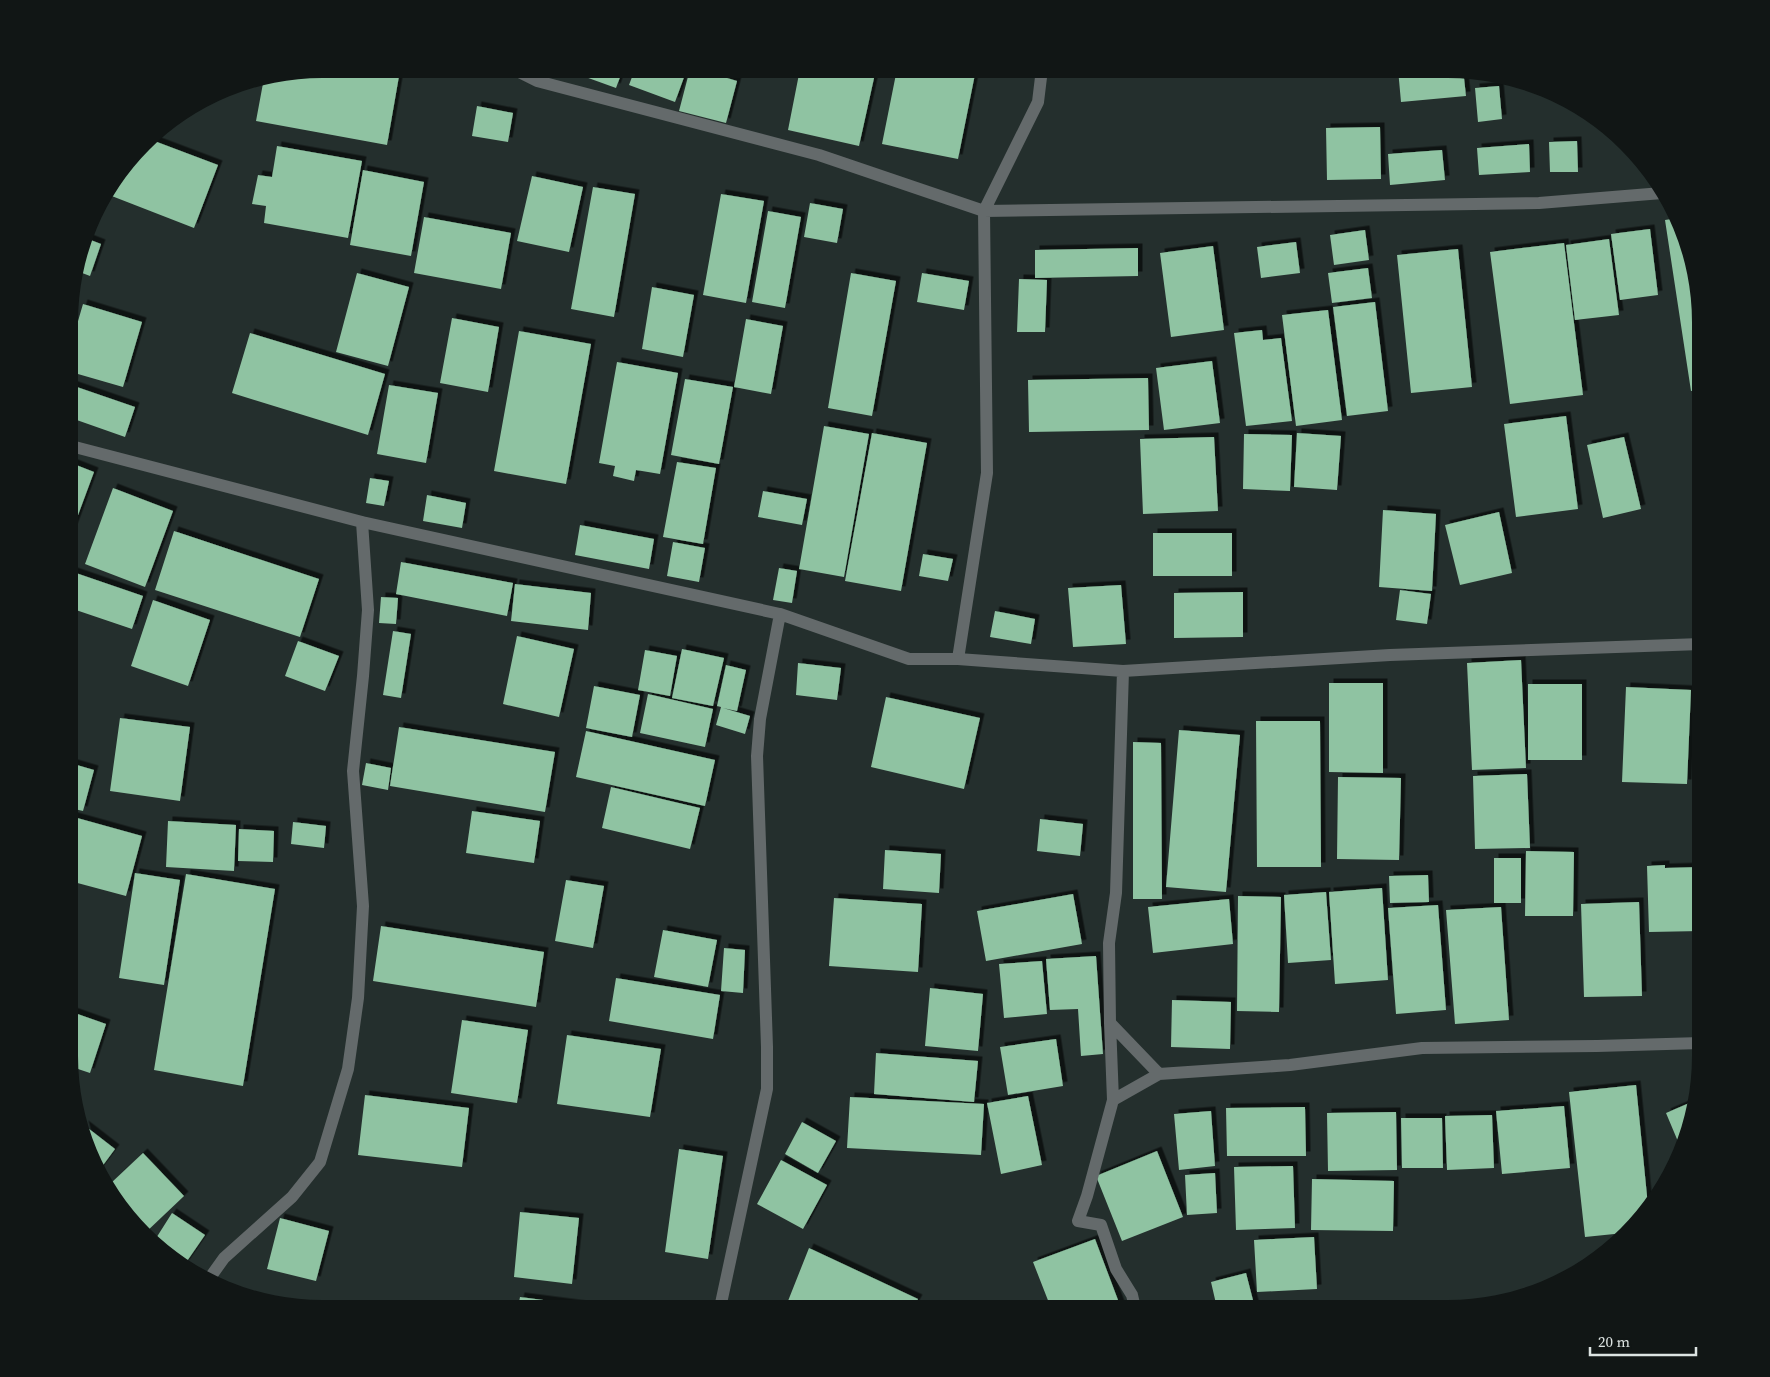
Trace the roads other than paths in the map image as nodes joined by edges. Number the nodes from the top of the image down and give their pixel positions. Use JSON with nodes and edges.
{"nodes":[{"id":1,"x":531,"y":78,"type":"edge"},
{"id":2,"x":1041,"y":78,"type":"edge"},
{"id":3,"x":1656,"y":194,"type":"edge"},
{"id":4,"x":984,"y":211,"type":"junction"},
{"id":5,"x":78,"y":448,"type":"edge"},
{"id":6,"x":362,"y":522,"type":"junction"},
{"id":7,"x":780,"y":614,"type":"junction"},
{"id":8,"x":1692,"y":644,"type":"edge"},
{"id":9,"x":958,"y":659,"type":"junction"},
{"id":10,"x":1123,"y":671,"type":"junction"},
{"id":11,"x":1110,"y":1024,"type":"junction"},
{"id":12,"x":1692,"y":1043,"type":"edge"},
{"id":13,"x":1159,"y":1074,"type":"junction"},
{"id":14,"x":1113,"y":1100,"type":"junction"},
{"id":15,"x":213,"y":1273,"type":"edge"},
{"id":16,"x":722,"y":1300,"type":"edge"},
{"id":17,"x":1133,"y":1300,"type":"edge"}],
"edges":[{"from":1,"to":4,"type":"street"},
{"from":2,"to":4,"type":"street"},
{"from":3,"to":4,"type":"street"},
{"from":4,"to":9,"type":"street"},
{"from":5,"to":6,"type":"street"},
{"from":6,"to":7,"type":"street"},
{"from":6,"to":15,"type":"street"},
{"from":7,"to":9,"type":"street"},
{"from":7,"to":16,"type":"street"},
{"from":8,"to":10,"type":"street"},
{"from":9,"to":10,"type":"street"},
{"from":10,"to":11,"type":"street"},
{"from":11,"to":13,"type":"street"},
{"from":11,"to":14,"type":"street"},
{"from":12,"to":13,"type":"street"},
{"from":13,"to":14,"type":"street"},
{"from":14,"to":17,"type":"street"}]}
